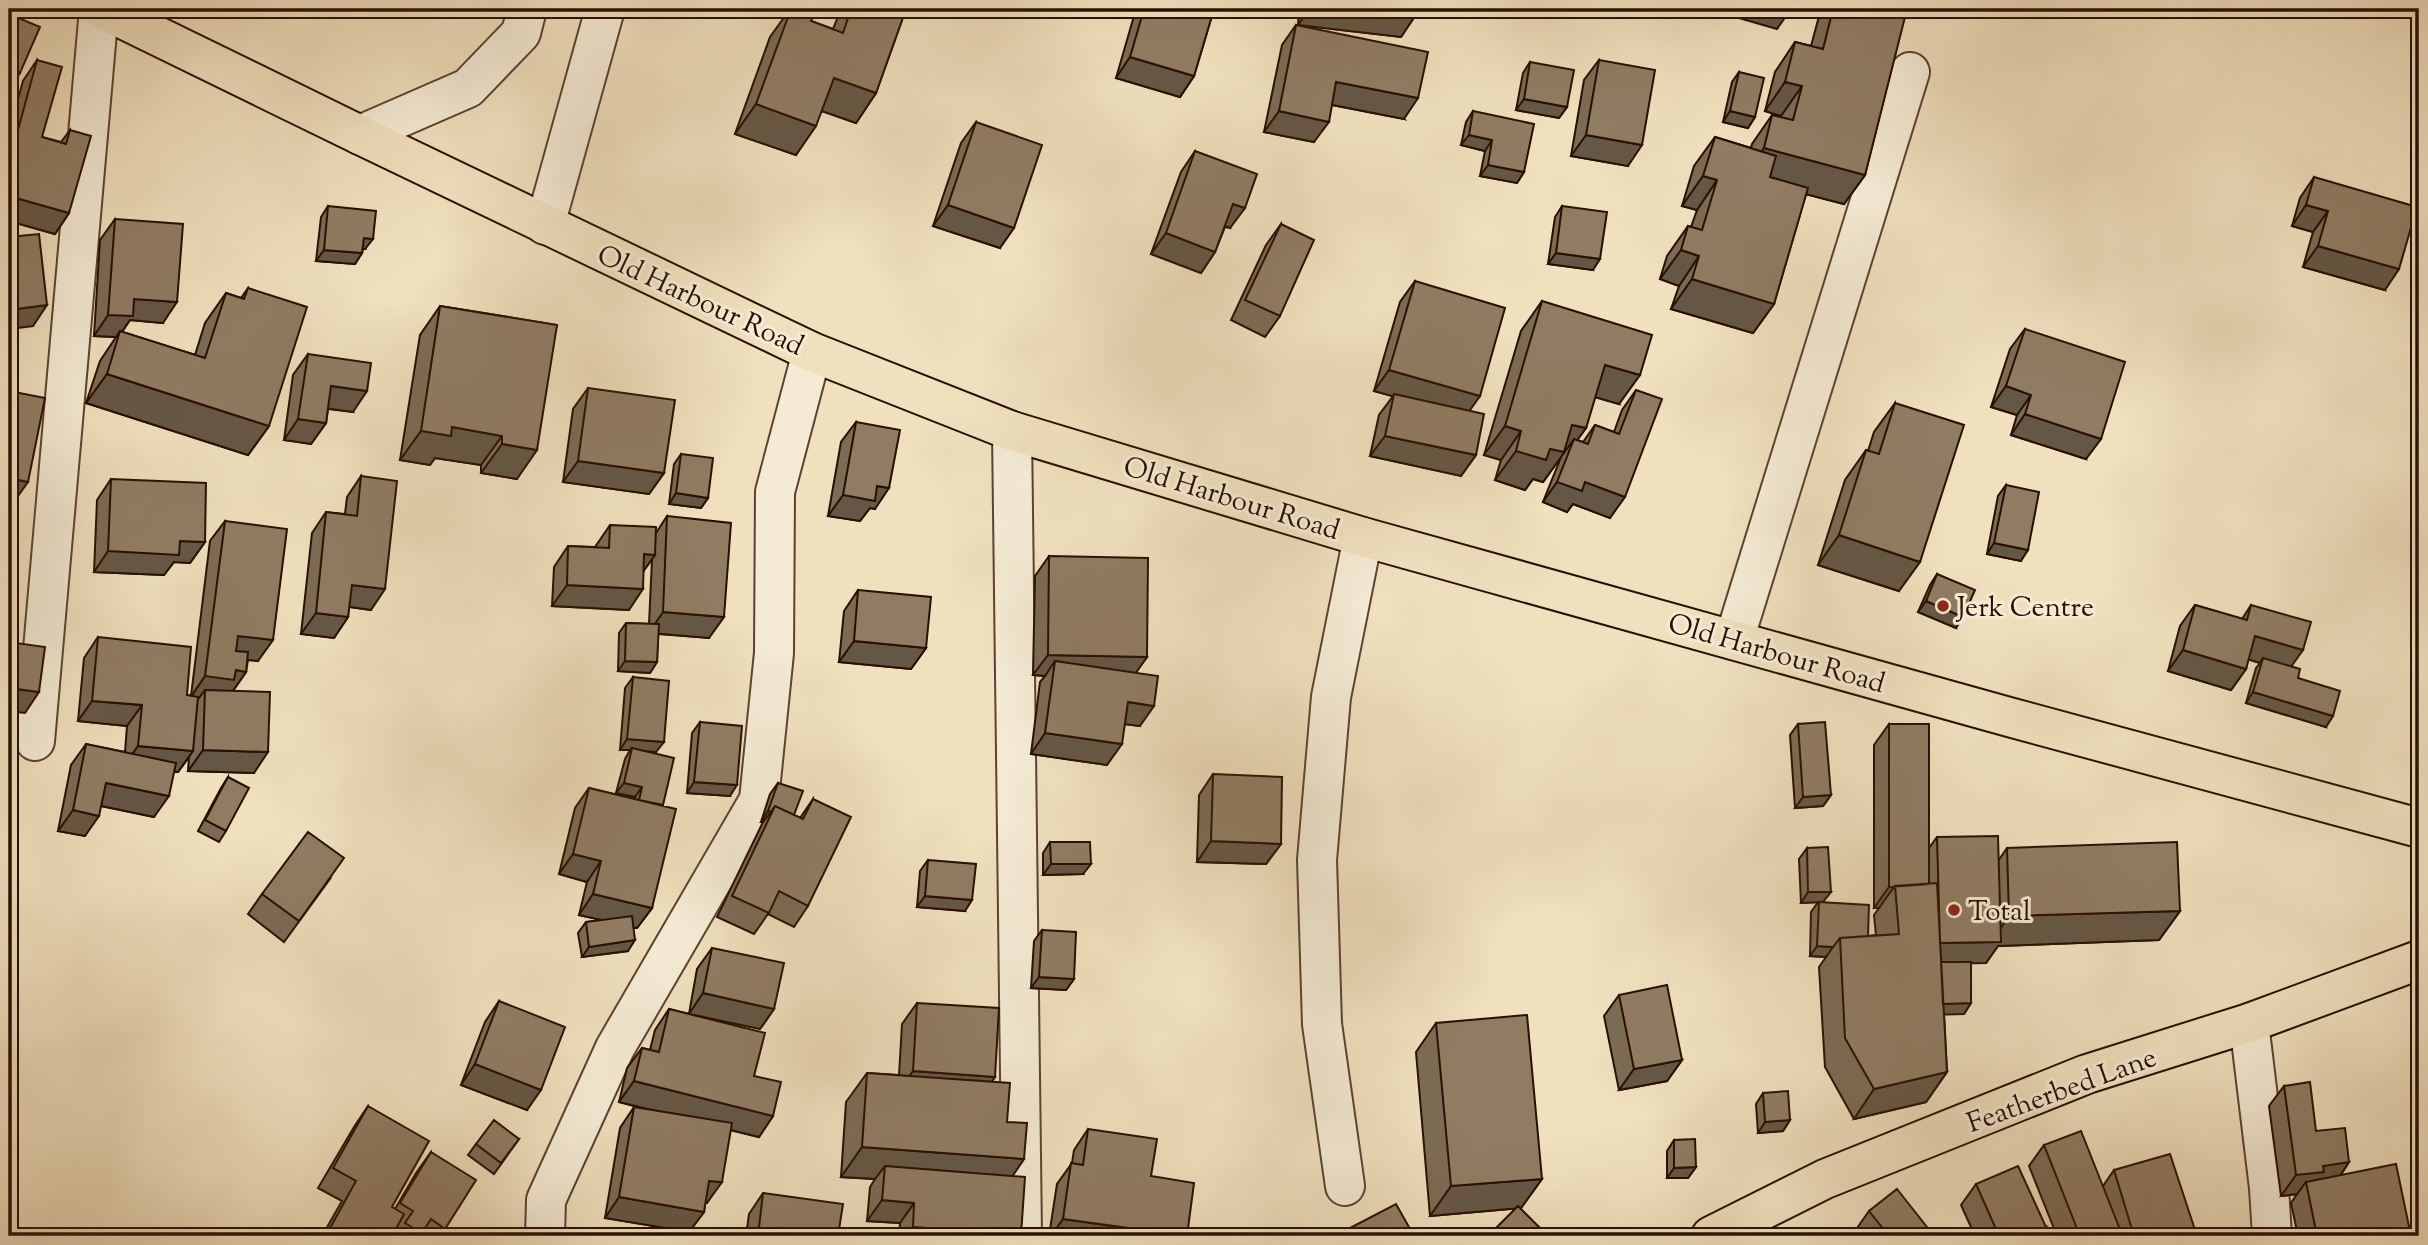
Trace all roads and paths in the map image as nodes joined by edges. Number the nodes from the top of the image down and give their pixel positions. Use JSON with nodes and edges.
{"nodes":[{"id":1,"x":101,"y":9,"type":"edge"},
{"id":2,"x":527,"y":9,"type":"edge"},
{"id":3,"x":605,"y":9,"type":"edge"},
{"id":4,"x":1910,"y":72,"type":"dead end"},
{"id":5,"x":360,"y":135,"type":"junction"},
{"id":6,"x":545,"y":225,"type":"junction"},
{"id":7,"x":812,"y":352,"type":"junction"},
{"id":8,"x":1012,"y":431,"type":"junction"},
{"id":9,"x":1363,"y":537,"type":"junction"},
{"id":10,"x":1734,"y":640,"type":"junction"},
{"id":11,"x":35,"y":741,"type":"dead end"},
{"id":12,"x":2419,"y":828,"type":"edge"},
{"id":13,"x":2419,"y":960,"type":"edge"},
{"id":14,"x":2249,"y":1023,"type":"junction"},
{"id":15,"x":1345,"y":1186,"type":"dead end"},
{"id":16,"x":545,"y":1236,"type":"edge"},
{"id":17,"x":1022,"y":1236,"type":"edge"},
{"id":18,"x":1711,"y":1236,"type":"edge"},
{"id":19,"x":2272,"y":1236,"type":"edge"}],
"edges":[{"from":1,"to":5,"type":"main road","name":"Old Harbour Road"},
{"from":1,"to":11,"type":"street"},
{"from":2,"to":5,"type":"street"},
{"from":3,"to":6,"type":"street"},
{"from":4,"to":10,"type":"street"},
{"from":5,"to":6,"type":"main road","name":"Old Harbour Road"},
{"from":6,"to":7,"type":"main road","name":"Old Harbour Road"},
{"from":7,"to":8,"type":"main road","name":"Old Harbour Road"},
{"from":7,"to":16,"type":"street"},
{"from":8,"to":9,"type":"main road","name":"Old Harbour Road"},
{"from":8,"to":17,"type":"street"},
{"from":9,"to":10,"type":"main road","name":"Old Harbour Road"},
{"from":9,"to":15,"type":"street"},
{"from":10,"to":12,"type":"main road","name":"Old Harbour Road"},
{"from":13,"to":14,"type":"main road","name":"Featherbed Lane"},
{"from":14,"to":18,"type":"main road","name":"Featherbed Lane"},
{"from":14,"to":19,"type":"street"}]}
